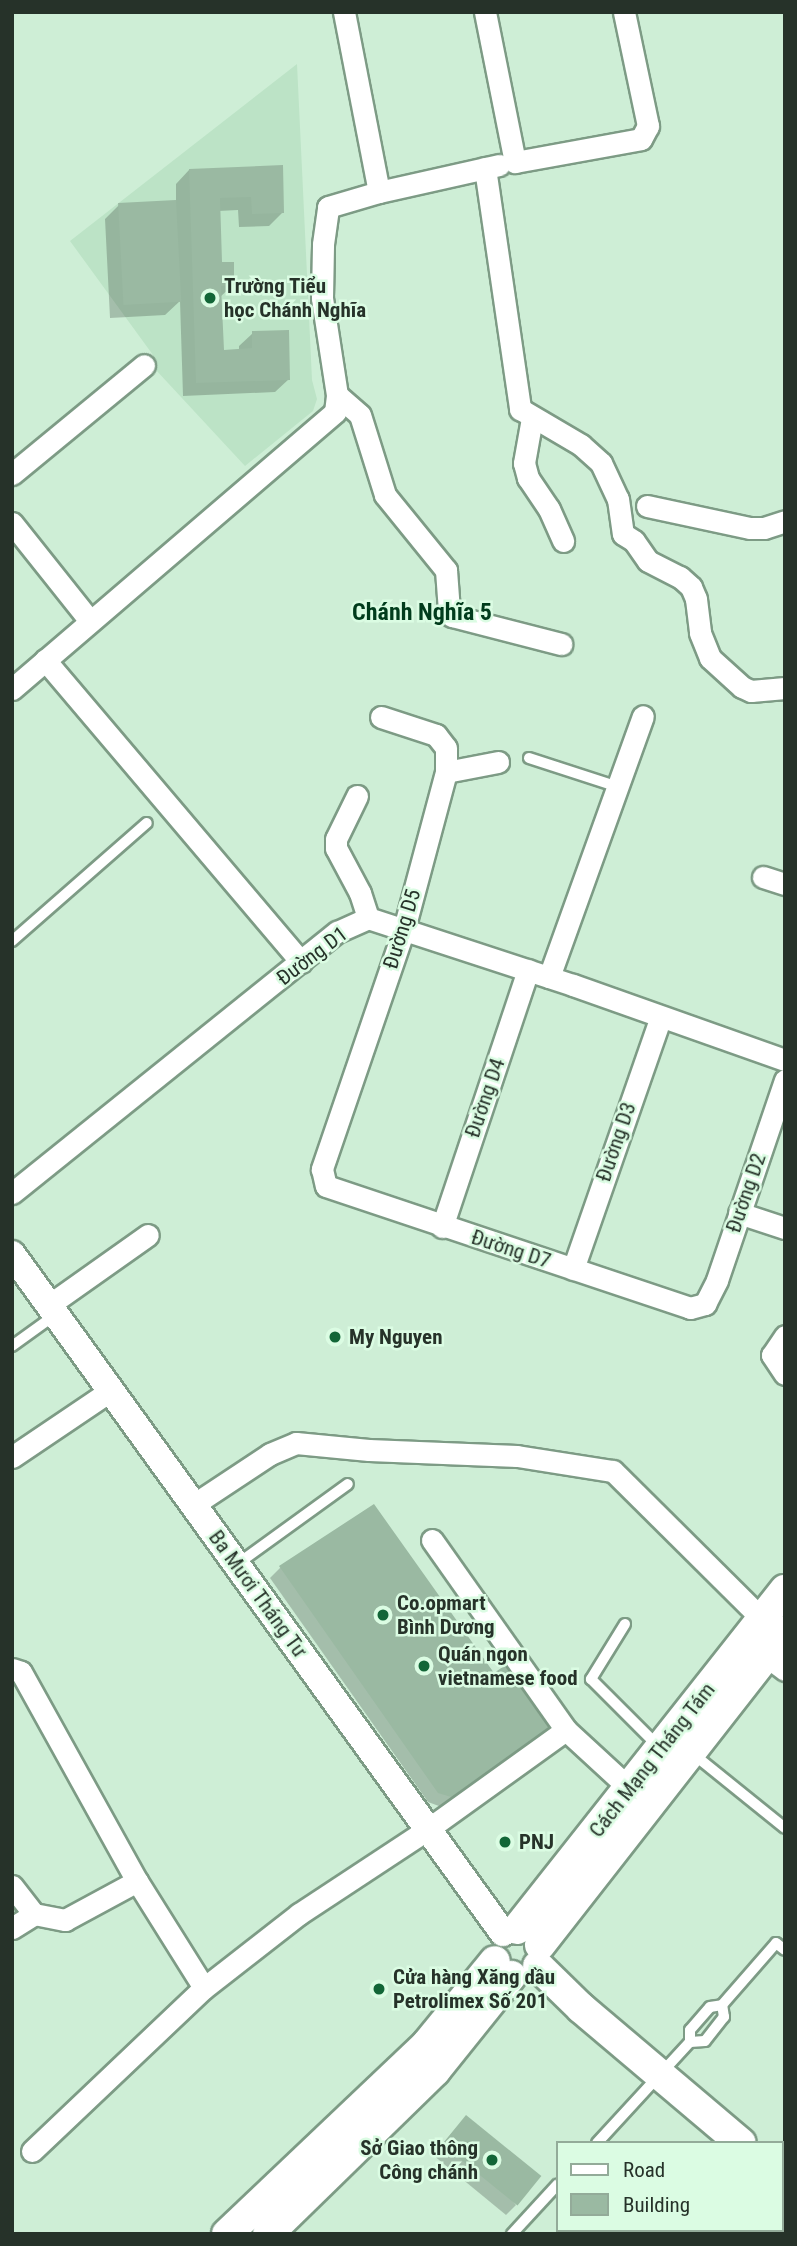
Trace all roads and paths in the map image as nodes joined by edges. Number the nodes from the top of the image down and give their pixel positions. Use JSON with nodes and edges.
{"nodes":[{"id":1,"x":344,"y":12,"type":"edge"},
{"id":2,"x":485,"y":12,"type":"edge"},
{"id":3,"x":624,"y":12,"type":"edge"},
{"id":4,"x":515,"y":162,"type":"junction"},
{"id":5,"x":485,"y":169,"type":"junction"},
{"id":6,"x":379,"y":192,"type":"junction"},
{"id":7,"x":144,"y":365,"type":"dead end"},
{"id":8,"x":337,"y":395,"type":"junction"},
{"id":9,"x":532,"y":418,"type":"junction"},
{"id":10,"x":12,"y":474,"type":"edge"},
{"id":11,"x":648,"y":506,"type":"dead end"},
{"id":12,"x":785,"y":521,"type":"edge"},
{"id":13,"x":12,"y":523,"type":"edge"},
{"id":14,"x":563,"y":541,"type":"dead end"},
{"id":15,"x":89,"y":621,"type":"junction"},
{"id":16,"x":561,"y":644,"type":"dead end"},
{"id":17,"x":45,"y":660,"type":"junction"},
{"id":18,"x":785,"y":688,"type":"edge"},
{"id":19,"x":12,"y":689,"type":"edge"},
{"id":20,"x":643,"y":716,"type":"dead end"},
{"id":21,"x":381,"y":717,"type":"dead end"},
{"id":22,"x":529,"y":758,"type":"dead end"},
{"id":23,"x":498,"y":762,"type":"dead end"},
{"id":24,"x":446,"y":772,"type":"junction"},
{"id":25,"x":618,"y":787,"type":"junction"},
{"id":26,"x":357,"y":796,"type":"dead end"},
{"id":27,"x":147,"y":822,"type":"dead end"},
{"id":28,"x":763,"y":877,"type":"dead end"},
{"id":29,"x":785,"y":884,"type":"edge"},
{"id":30,"x":368,"y":918,"type":"junction"},
{"id":31,"x":404,"y":929,"type":"junction"},
{"id":32,"x":12,"y":941,"type":"edge"},
{"id":33,"x":301,"y":962,"type":"junction"},
{"id":34,"x":528,"y":970,"type":"junction"},
{"id":35,"x":549,"y":977,"type":"junction"},
{"id":36,"x":661,"y":1017,"type":"junction"},
{"id":37,"x":785,"y":1060,"type":"edge"},
{"id":38,"x":785,"y":1080,"type":"edge"},
{"id":39,"x":323,"y":1178,"type":"joint"},
{"id":40,"x":12,"y":1193,"type":"edge"},
{"id":41,"x":739,"y":1213,"type":"junction"},
{"id":42,"x":442,"y":1227,"type":"junction"},
{"id":43,"x":785,"y":1228,"type":"edge"},
{"id":44,"x":148,"y":1235,"type":"dead end"},
{"id":45,"x":12,"y":1254,"type":"edge"},
{"id":46,"x":573,"y":1269,"type":"junction"},
{"id":47,"x":705,"y":1304,"type":"joint"},
{"id":48,"x":52,"y":1310,"type":"junction"},
{"id":49,"x":785,"y":1336,"type":"edge"},
{"id":50,"x":12,"y":1346,"type":"edge"},
{"id":51,"x":785,"y":1374,"type":"edge"},
{"id":52,"x":110,"y":1391,"type":"junction"},
{"id":53,"x":12,"y":1457,"type":"edge"},
{"id":54,"x":348,"y":1484,"type":"dead end"},
{"id":55,"x":193,"y":1505,"type":"junction"},
{"id":56,"x":432,"y":1540,"type":"dead end"},
{"id":57,"x":236,"y":1565,"type":"junction"},
{"id":58,"x":785,"y":1590,"type":"edge"},
{"id":59,"x":625,"y":1624,"type":"dead end"},
{"id":60,"x":773,"y":1625,"type":"edge"},
{"id":61,"x":775,"y":1662,"type":"edge"},
{"id":62,"x":12,"y":1669,"type":"edge"},
{"id":63,"x":566,"y":1730,"type":"junction"},
{"id":64,"x":661,"y":1749,"type":"junction"},
{"id":65,"x":690,"y":1752,"type":"junction"},
{"id":66,"x":629,"y":1788,"type":"junction"},
{"id":67,"x":785,"y":1828,"type":"edge"},
{"id":68,"x":428,"y":1829,"type":"junction"},
{"id":69,"x":137,"y":1881,"type":"junction"},
{"id":70,"x":12,"y":1886,"type":"edge"},
{"id":71,"x":34,"y":1914,"type":"junction"},
{"id":72,"x":12,"y":1928,"type":"edge"},
{"id":73,"x":785,"y":1950,"type":"edge"},
{"id":74,"x":517,"y":1952,"type":"junction"},
{"id":75,"x":204,"y":1987,"type":"junction"},
{"id":76,"x":722,"y":2005,"type":"junction"},
{"id":77,"x":690,"y":2042,"type":"junction"},
{"id":78,"x":661,"y":2074,"type":"junction"},
{"id":79,"x":728,"y":2136,"type":"edge"},
{"id":80,"x":599,"y":2141,"type":"edge"},
{"id":81,"x":32,"y":2151,"type":"dead end"},
{"id":82,"x":556,"y":2186,"type":"edge"},
{"id":83,"x":227,"y":2234,"type":"edge"},
{"id":84,"x":268,"y":2234,"type":"edge"},
{"id":85,"x":512,"y":2234,"type":"edge"}],
"edges":[{"from":1,"to":6,"type":"street"},
{"from":2,"to":4,"type":"street"},
{"from":3,"to":4,"type":"street"},
{"from":4,"to":5,"type":"street"},
{"from":5,"to":6,"type":"street"},
{"from":5,"to":9,"type":"street"},
{"from":6,"to":8,"type":"street"},
{"from":7,"to":10,"type":"street"},
{"from":8,"to":15,"type":"street"},
{"from":8,"to":16,"type":"street"},
{"from":9,"to":14,"type":"street"},
{"from":9,"to":18,"type":"street"},
{"from":11,"to":12,"type":"street"},
{"from":13,"to":15,"type":"street"},
{"from":15,"to":17,"type":"street"},
{"from":17,"to":19,"type":"street"},
{"from":17,"to":33,"type":"street"},
{"from":20,"to":25,"type":"street"},
{"from":21,"to":24,"type":"street","name":"Đường D5"},
{"from":22,"to":25,"type":"lane"},
{"from":23,"to":24,"type":"street"},
{"from":24,"to":31,"type":"street","name":"Đường D5"},
{"from":25,"to":35,"type":"street"},
{"from":26,"to":30,"type":"street"},
{"from":27,"to":32,"type":"lane"},
{"from":28,"to":29,"type":"street"},
{"from":30,"to":31,"type":"street","name":"Đường D1"},
{"from":30,"to":33,"type":"street","name":"Đường D1"},
{"from":31,"to":34,"type":"street","name":"Đường D1"},
{"from":31,"to":39,"type":"street","name":"Đường D5"},
{"from":33,"to":40,"type":"street","name":"Đường D1"},
{"from":34,"to":35,"type":"street","name":"Đường D1"},
{"from":34,"to":42,"type":"street","name":"Đường D4"},
{"from":35,"to":36,"type":"street","name":"Đường D1"},
{"from":36,"to":37,"type":"street","name":"Đường D1"},
{"from":36,"to":46,"type":"street","name":"Đường D3"},
{"from":38,"to":41,"type":"street","name":"Đường D2"},
{"from":39,"to":42,"type":"street","name":"Đường D7"},
{"from":41,"to":43,"type":"street"},
{"from":41,"to":47,"type":"street","name":"Đường D2"},
{"from":42,"to":46,"type":"street","name":"Đường D7"},
{"from":44,"to":48,"type":"street"},
{"from":45,"to":48,"type":"street","name":"Ba Mươi Tháng Tư"},
{"from":46,"to":47,"type":"street","name":"Đường D7"},
{"from":48,"to":50,"type":"lane"},
{"from":48,"to":52,"type":"street","name":"Ba Mươi Tháng Tư"},
{"from":49,"to":51,"type":"street"},
{"from":52,"to":53,"type":"street"},
{"from":52,"to":55,"type":"street","name":"Ba Mươi Tháng Tư"},
{"from":54,"to":57,"type":"lane"},
{"from":55,"to":57,"type":"street","name":"Ba Mươi Tháng Tư"},
{"from":55,"to":60,"type":"street"},
{"from":56,"to":63,"type":"street"},
{"from":57,"to":68,"type":"street","name":"Ba Mươi Tháng Tư"},
{"from":58,"to":60,"type":"main road","name":"Cách Mạng Tháng Tám"},
{"from":59,"to":64,"type":"lane"},
{"from":60,"to":61,"type":"main road","name":"Cách Mạng Tháng Tám"},
{"from":60,"to":64,"type":"main road","name":"Cách Mạng Tháng Tám"},
{"from":61,"to":65,"type":"main road","name":"Cách Mạng Tháng Tám"},
{"from":62,"to":69,"type":"street"},
{"from":63,"to":66,"type":"street"},
{"from":63,"to":68,"type":"street"},
{"from":64,"to":66,"type":"main road","name":"Cách Mạng Tháng Tám"},
{"from":65,"to":67,"type":"lane"},
{"from":65,"to":74,"type":"main road","name":"Cách Mạng Tháng Tám"},
{"from":66,"to":74,"type":"main road","name":"Cách Mạng Tháng Tám"},
{"from":68,"to":74,"type":"street","name":"Ba Mươi Tháng Tư"},
{"from":68,"to":75,"type":"street"},
{"from":69,"to":71,"type":"street"},
{"from":69,"to":75,"type":"street"},
{"from":70,"to":71,"type":"street"},
{"from":71,"to":72,"type":"street"},
{"from":73,"to":76,"type":"lane"},
{"from":74,"to":78,"type":"main road","name":"Ba Mươi Tháng Tư"},
{"from":74,"to":83,"type":"main road","name":"Cách Mạng Tháng Tám"},
{"from":74,"to":84,"type":"main road","name":"Cách Mạng Tháng Tám"},
{"from":75,"to":81,"type":"street"},
{"from":76,"to":77,"type":"lane"},
{"from":76,"to":77,"type":"lane"},
{"from":77,"to":78,"type":"lane"},
{"from":78,"to":79,"type":"main road","name":"Ba Mươi Tháng Tư"},
{"from":78,"to":80,"type":"lane"},
{"from":82,"to":85,"type":"lane"}]}
